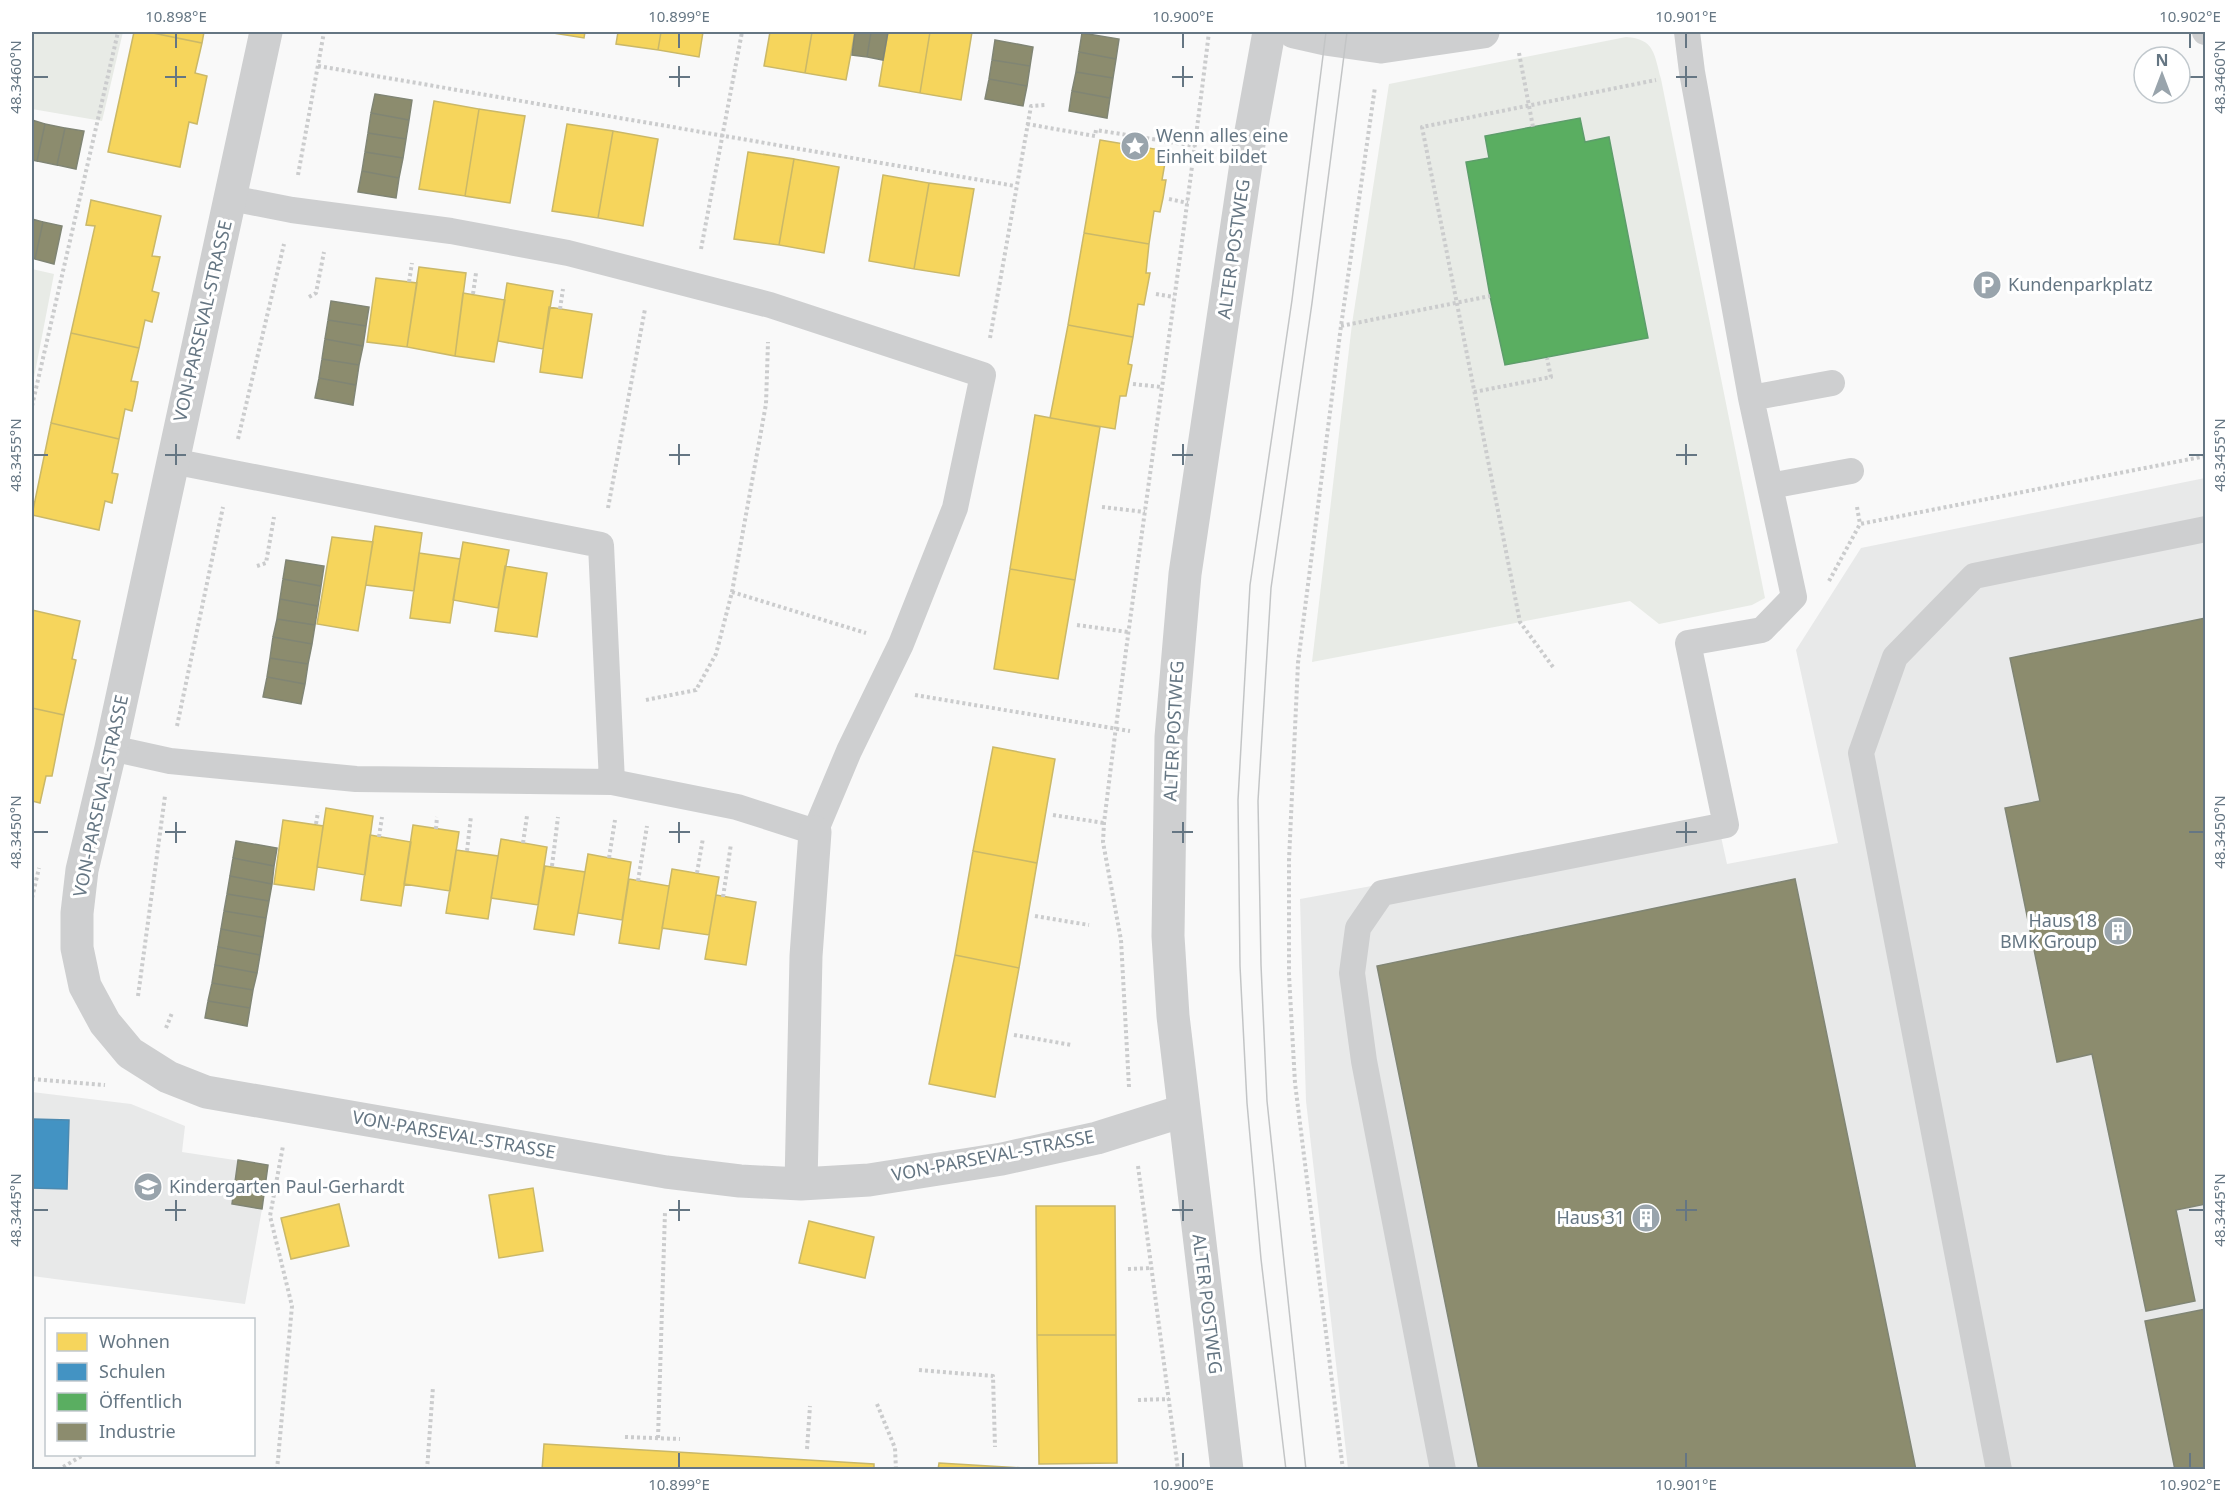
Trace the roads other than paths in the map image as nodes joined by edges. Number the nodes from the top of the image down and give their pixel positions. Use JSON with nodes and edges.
{"nodes":[{"id":1,"x":266,"y":32,"type":"edge"},
{"id":2,"x":1269,"y":32,"type":"edge"},
{"id":3,"x":1294,"y":32,"type":"edge"},
{"id":4,"x":1483,"y":32,"type":"edge"},
{"id":5,"x":1687,"y":32,"type":"edge"},
{"id":6,"x":231,"y":198,"type":"junction"},
{"id":7,"x":1832,"y":383,"type":"dead end"},
{"id":8,"x":1751,"y":398,"type":"junction"},
{"id":9,"x":172,"y":461,"type":"junction"},
{"id":10,"x":1851,"y":471,"type":"dead end"},
{"id":11,"x":1770,"y":486,"type":"junction"},
{"id":12,"x":2205,"y":529,"type":"edge"},
{"id":13,"x":111,"y":748,"type":"junction"},
{"id":14,"x":612,"y":782,"type":"junction"},
{"id":15,"x":815,"y":832,"type":"junction"},
{"id":16,"x":1183,"y":1111,"type":"junction"},
{"id":17,"x":801,"y":1184,"type":"junction"},
{"id":18,"x":1227,"y":1470,"type":"edge"},
{"id":19,"x":1443,"y":1470,"type":"edge"},
{"id":20,"x":1999,"y":1470,"type":"edge"}],
"edges":[{"from":1,"to":6,"type":"street","name":"VON-PARSEVAL-STRASSE"},
{"from":2,"to":16,"type":"street","name":"ALTER POSTWEG"},
{"from":3,"to":4,"type":"street"},
{"from":5,"to":8,"type":"lane"},
{"from":6,"to":9,"type":"street","name":"VON-PARSEVAL-STRASSE"},
{"from":6,"to":15,"type":"lane"},
{"from":7,"to":8,"type":"lane"},
{"from":8,"to":11,"type":"lane"},
{"from":9,"to":13,"type":"street","name":"VON-PARSEVAL-STRASSE"},
{"from":9,"to":14,"type":"lane"},
{"from":10,"to":11,"type":"lane"},
{"from":11,"to":19,"type":"lane"},
{"from":12,"to":20,"type":"lane"},
{"from":13,"to":14,"type":"lane"},
{"from":13,"to":17,"type":"street","name":"VON-PARSEVAL-STRASSE"},
{"from":14,"to":15,"type":"lane"},
{"from":15,"to":17,"type":"street"},
{"from":16,"to":17,"type":"street","name":"VON-PARSEVAL-STRASSE"},
{"from":16,"to":18,"type":"street","name":"ALTER POSTWEG"}]}
